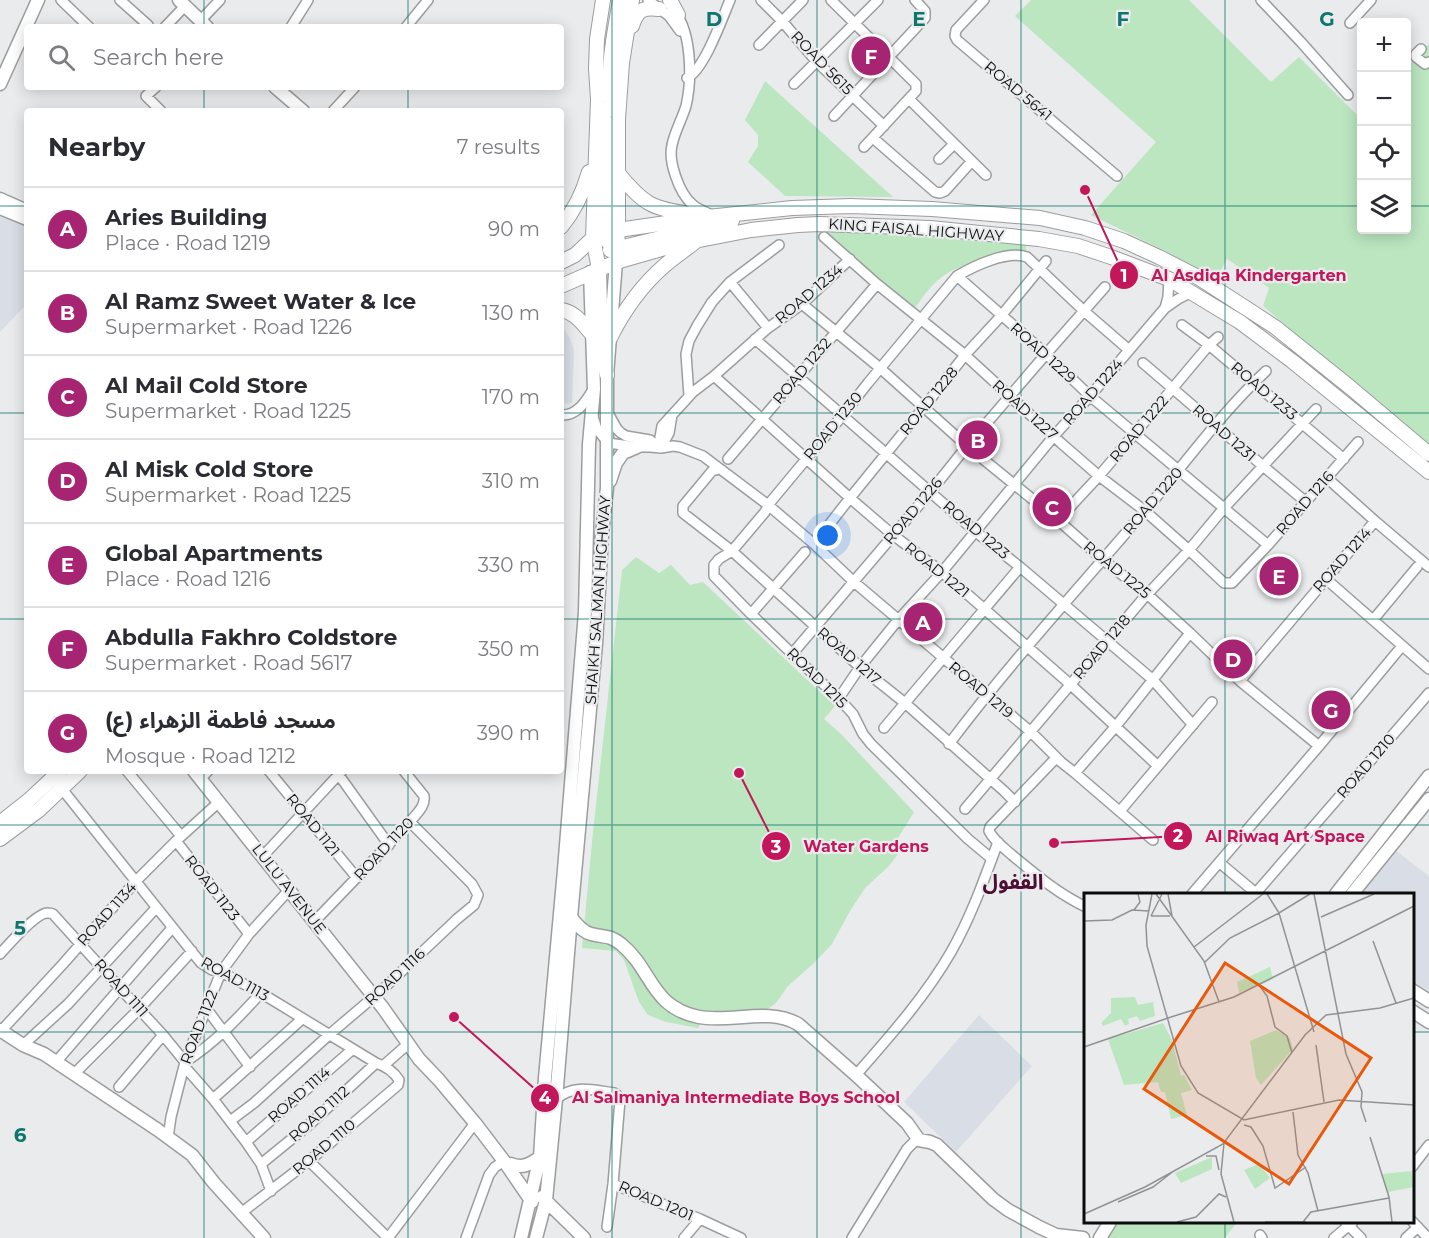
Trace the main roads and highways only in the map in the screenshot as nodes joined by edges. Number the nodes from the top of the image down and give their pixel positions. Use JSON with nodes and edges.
{"nodes":[{"id":1,"x":602,"y":0,"type":"edge"},
{"id":2,"x":620,"y":0,"type":"edge"},
{"id":3,"x":632,"y":0,"type":"edge"},
{"id":4,"x":660,"y":2,"type":"edge"},
{"id":5,"x":678,"y":15,"type":"road end"},
{"id":6,"x":622,"y":63,"type":"junction"},
{"id":7,"x":598,"y":99,"type":"junction"},
{"id":8,"x":618,"y":119,"type":"junction"},
{"id":9,"x":595,"y":149,"type":"junction"},
{"id":10,"x":618,"y":173,"type":"junction"},
{"id":11,"x":759,"y":211,"type":"junction"},
{"id":12,"x":711,"y":216,"type":"junction"},
{"id":13,"x":564,"y":223,"type":"edge"},
{"id":14,"x":699,"y":239,"type":"junction"},
{"id":15,"x":603,"y":251,"type":"junction"},
{"id":16,"x":564,"y":260,"type":"edge"},
{"id":17,"x":564,"y":269,"type":"edge"},
{"id":18,"x":564,"y":284,"type":"edge"},
{"id":19,"x":564,"y":310,"type":"edge"},
{"id":20,"x":591,"y":333,"type":"road end"},
{"id":21,"x":610,"y":338,"type":"road end"},
{"id":22,"x":607,"y":375,"type":"road end"},
{"id":23,"x":1429,"y":454,"type":"edge"},
{"id":24,"x":1429,"y":472,"type":"edge"},
{"id":25,"x":57,"y":774,"type":"edge"},
{"id":26,"x":77,"y":774,"type":"edge"},
{"id":27,"x":0,"y":823,"type":"edge"},
{"id":28,"x":0,"y":839,"type":"edge"}],
"edges":[{"from":1,"to":7,"type":"main road"},
{"from":2,"to":8,"type":"main road"},
{"from":3,"to":6,"type":"main road","name":"SHAIKH SALMAN HIGHWAY"},
{"from":4,"to":5,"type":"main road"},
{"from":4,"to":6,"type":"main road"},
{"from":6,"to":8,"type":"main road","name":"SHAIKH SALMAN HIGHWAY"},
{"from":7,"to":9,"type":"main road"},
{"from":7,"to":15,"type":"main road"},
{"from":8,"to":10,"type":"main road","name":"SHAIKH SALMAN HIGHWAY"},
{"from":9,"to":13,"type":"main road"},
{"from":9,"to":15,"type":"main road"},
{"from":10,"to":12,"type":"main road"},
{"from":10,"to":15,"type":"main road","name":"SHAIKH SALMAN HIGHWAY"},
{"from":11,"to":12,"type":"main road","name":"KING FAISAL HIGHWAY"},
{"from":11,"to":15,"type":"main road"},
{"from":11,"to":23,"type":"main road","name":"KING FAISAL HIGHWAY"},
{"from":12,"to":15,"type":"main road","name":"KING FAISAL HIGHWAY"},
{"from":14,"to":15,"type":"main road","name":"KING FAISAL HIGHWAY"},
{"from":14,"to":21,"type":"main road"},
{"from":14,"to":24,"type":"main road","name":"KING FAISAL HIGHWAY"},
{"from":15,"to":16,"type":"main road"},
{"from":15,"to":17,"type":"main road"},
{"from":15,"to":18,"type":"main road"},
{"from":15,"to":22,"type":"main road"},
{"from":19,"to":20,"type":"main road"},
{"from":25,"to":27,"type":"main road"},
{"from":26,"to":28,"type":"main road"}]}
